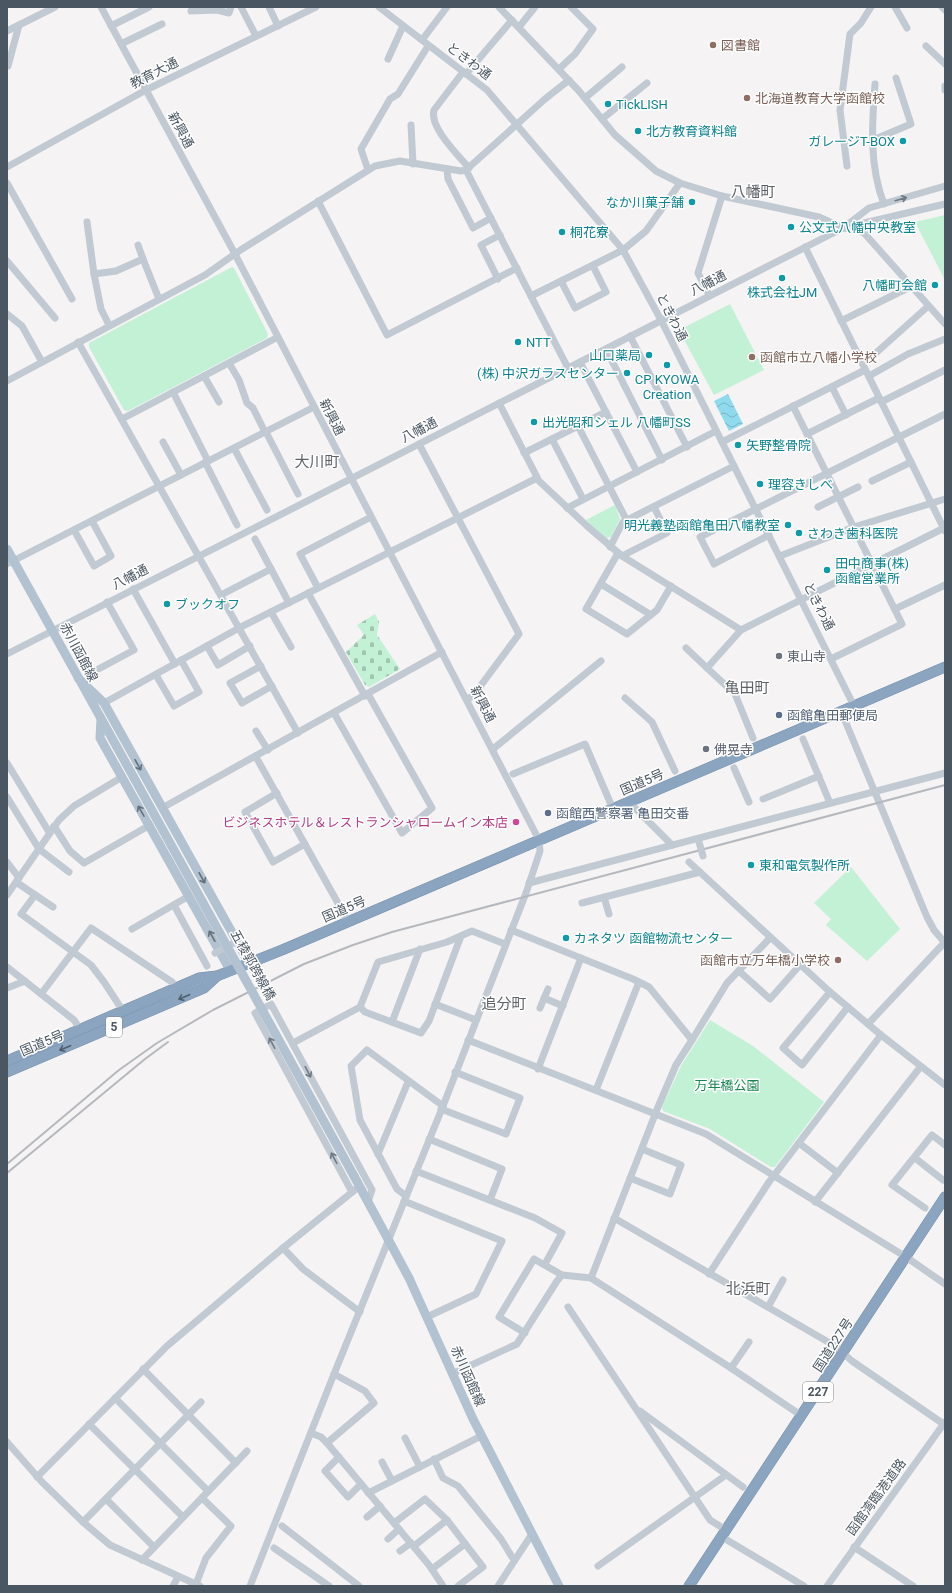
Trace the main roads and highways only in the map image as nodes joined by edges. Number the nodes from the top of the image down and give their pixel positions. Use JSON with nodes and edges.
{"nodes":[{"id":1,"x":7,"y":549,"type":"edge"},
{"id":2,"x":10,"y":562,"type":"edge"},
{"id":3,"x":945,"y":667,"type":"edge"},
{"id":4,"x":78,"y":678,"type":"junction"},
{"id":5,"x":101,"y":719,"type":"junction"},
{"id":6,"x":128,"y":767,"type":"joint"},
{"id":7,"x":249,"y":963,"type":"junction"},
{"id":8,"x":230,"y":970,"type":"junction"},
{"id":9,"x":216,"y":976,"type":"junction"},
{"id":10,"x":7,"y":1061,"type":"edge"},
{"id":11,"x":7,"y":1072,"type":"edge"},
{"id":12,"x":354,"y":1176,"type":"joint"},
{"id":13,"x":945,"y":1197,"type":"edge"},
{"id":14,"x":559,"y":1586,"type":"edge"},
{"id":15,"x":689,"y":1586,"type":"edge"}],
"edges":[{"from":1,"to":2,"type":"main road","name":"赤川函館線"},
{"from":2,"to":4,"type":"main road","name":"赤川函館線"},
{"from":3,"to":7,"type":"highway","name":"国道5号","number":"5"},
{"from":4,"to":5,"type":"main road","name":"赤川函館線"},
{"from":4,"to":7,"type":"main road","one_way":true},
{"from":5,"to":6,"type":"main road","name":"赤川函館線"},
{"from":8,"to":5,"type":"main road","one_way":true},
{"from":6,"to":12,"type":"main road","name":"五稜郭跨線橋","bridge":true},
{"from":7,"to":8,"type":"highway","name":"国道5号","number":"5"},
{"from":8,"to":9,"type":"highway","name":"国道5号","number":"5"},
{"from":9,"to":10,"type":"highway","name":"国道5号","number":"5"},
{"from":9,"to":11,"type":"highway","name":"国道5号","number":"5","one_way":true},
{"from":12,"to":14,"type":"main road","name":"赤川函館線"},
{"from":13,"to":15,"type":"highway","name":"国道227号","number":"227"}]}
